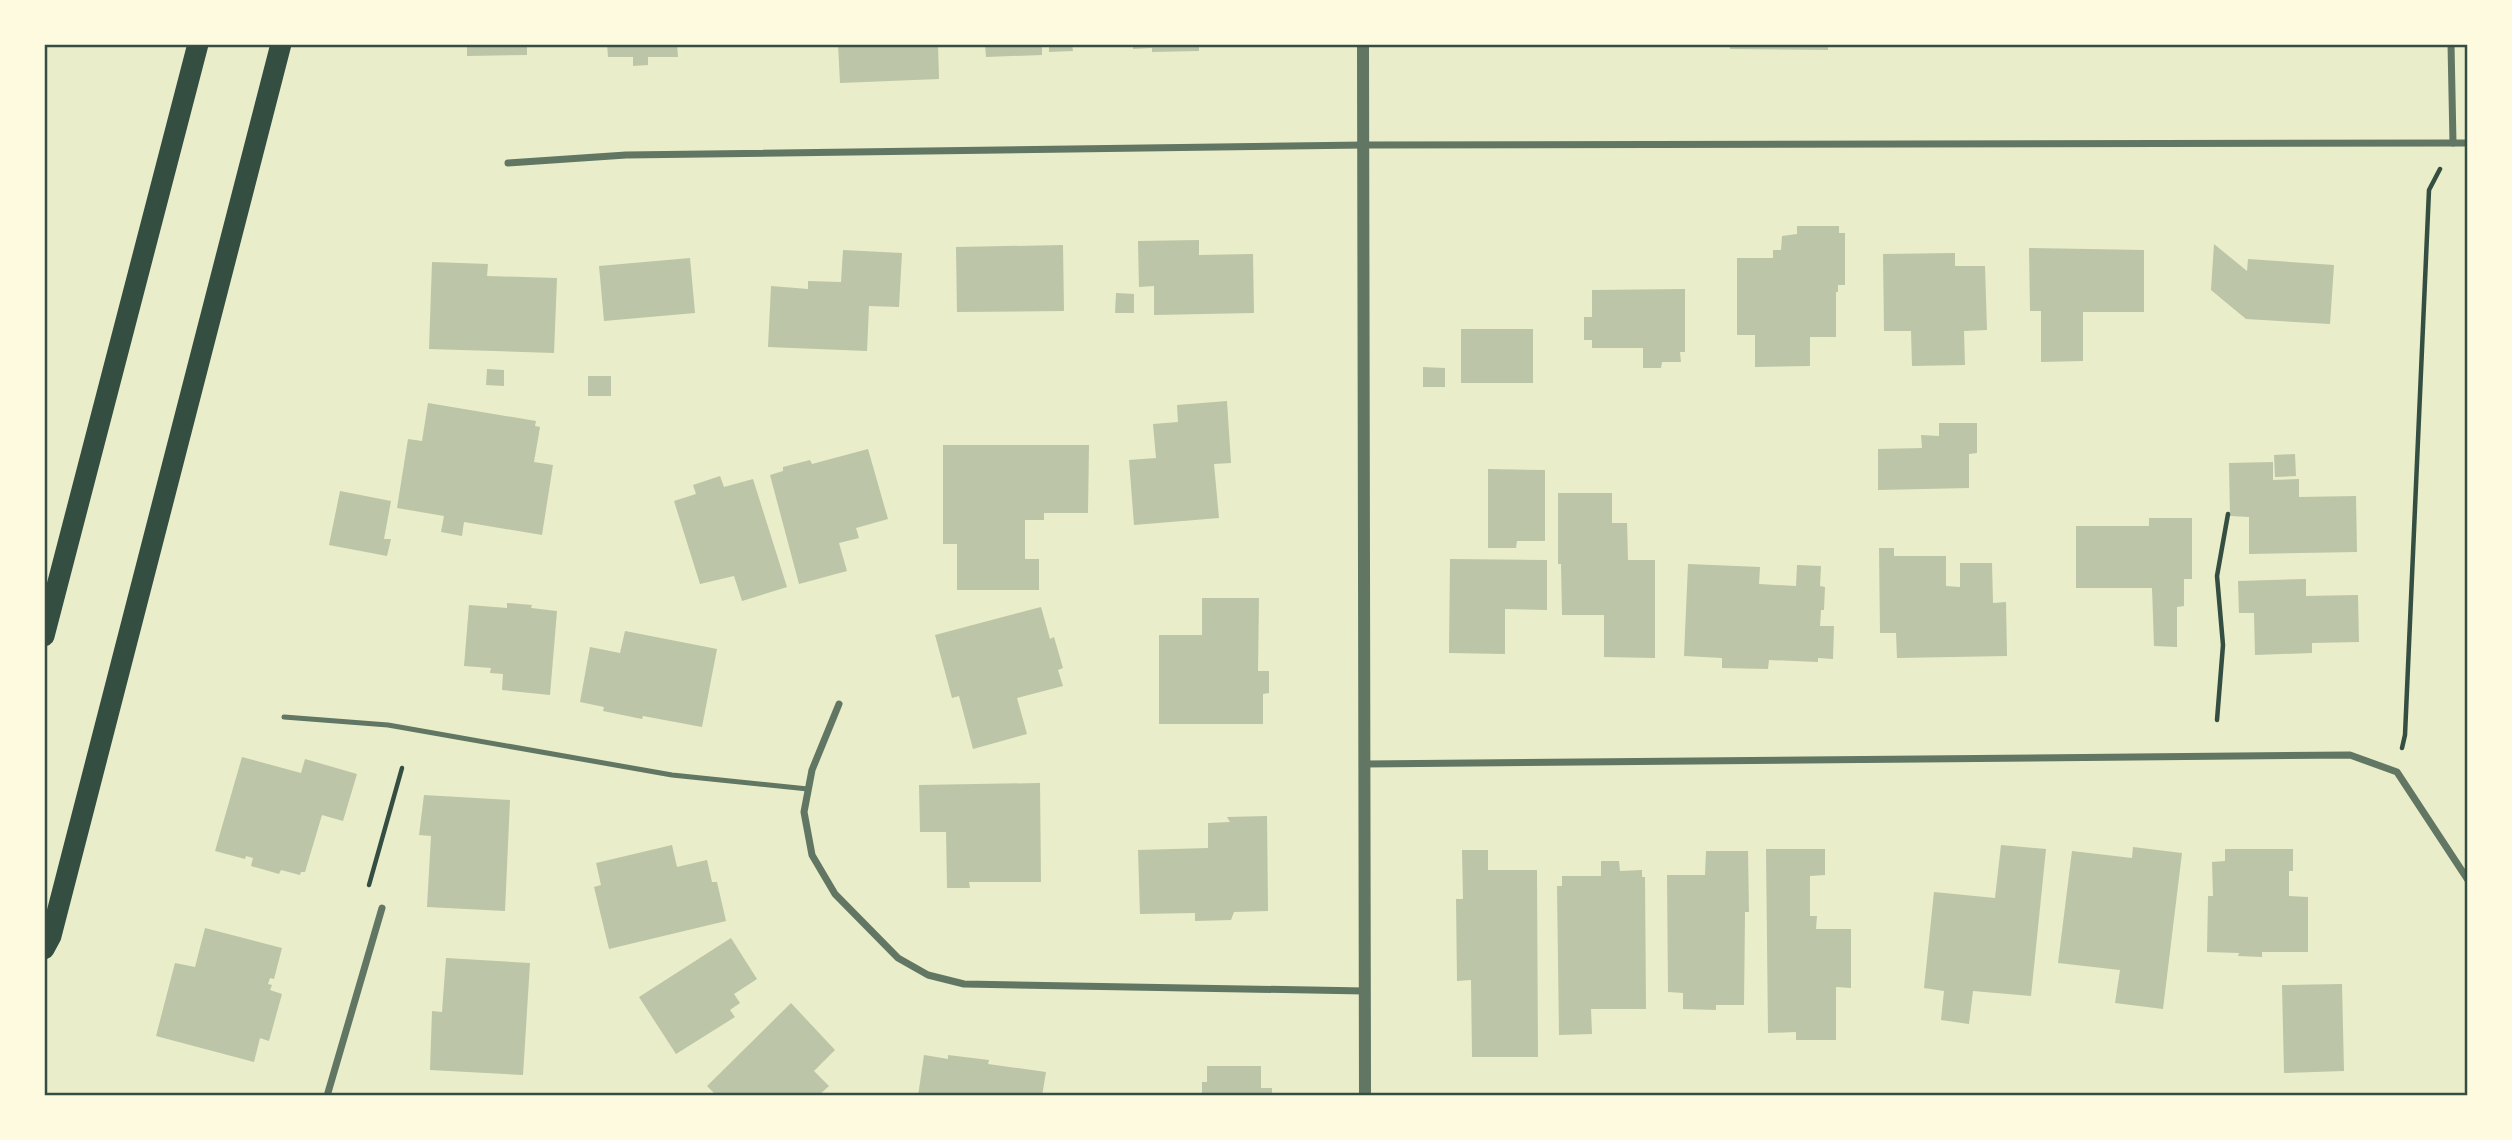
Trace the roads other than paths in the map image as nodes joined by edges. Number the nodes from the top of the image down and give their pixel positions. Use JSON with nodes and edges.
{"nodes":[{"id":1,"x":198,"y":44,"type":"edge"},
{"id":2,"x":281,"y":44,"type":"edge"},
{"id":3,"x":1363,"y":44,"type":"edge"},
{"id":4,"x":2451,"y":44,"type":"edge"},
{"id":5,"x":2453,"y":143,"type":"junction"},
{"id":6,"x":2468,"y":143,"type":"edge"},
{"id":7,"x":1364,"y":145,"type":"junction"},
{"id":8,"x":508,"y":163,"type":"dead end"},
{"id":9,"x":44,"y":636,"type":"edge"},
{"id":10,"x":839,"y":704,"type":"dead end"},
{"id":11,"x":284,"y":717,"type":"dead end"},
{"id":12,"x":1365,"y":764,"type":"junction"},
{"id":13,"x":808,"y":789,"type":"junction"},
{"id":14,"x":2468,"y":880,"type":"edge"},
{"id":15,"x":382,"y":908,"type":"dead end"},
{"id":16,"x":44,"y":949,"type":"edge"},
{"id":17,"x":1366,"y":991,"type":"junction"},
{"id":18,"x":327,"y":1096,"type":"edge"},
{"id":19,"x":1365,"y":1096,"type":"edge"}],
"edges":[{"from":1,"to":9,"type":"highway"},
{"from":2,"to":16,"type":"highway"},
{"from":3,"to":7,"type":"street"},
{"from":4,"to":5,"type":"street"},
{"from":5,"to":6,"type":"street"},
{"from":5,"to":7,"type":"street"},
{"from":7,"to":8,"type":"street"},
{"from":7,"to":12,"type":"street"},
{"from":10,"to":13,"type":"street"},
{"from":11,"to":13,"type":"lane"},
{"from":12,"to":14,"type":"street"},
{"from":12,"to":17,"type":"street"},
{"from":13,"to":17,"type":"street"},
{"from":15,"to":18,"type":"street"},
{"from":17,"to":19,"type":"street"}]}
